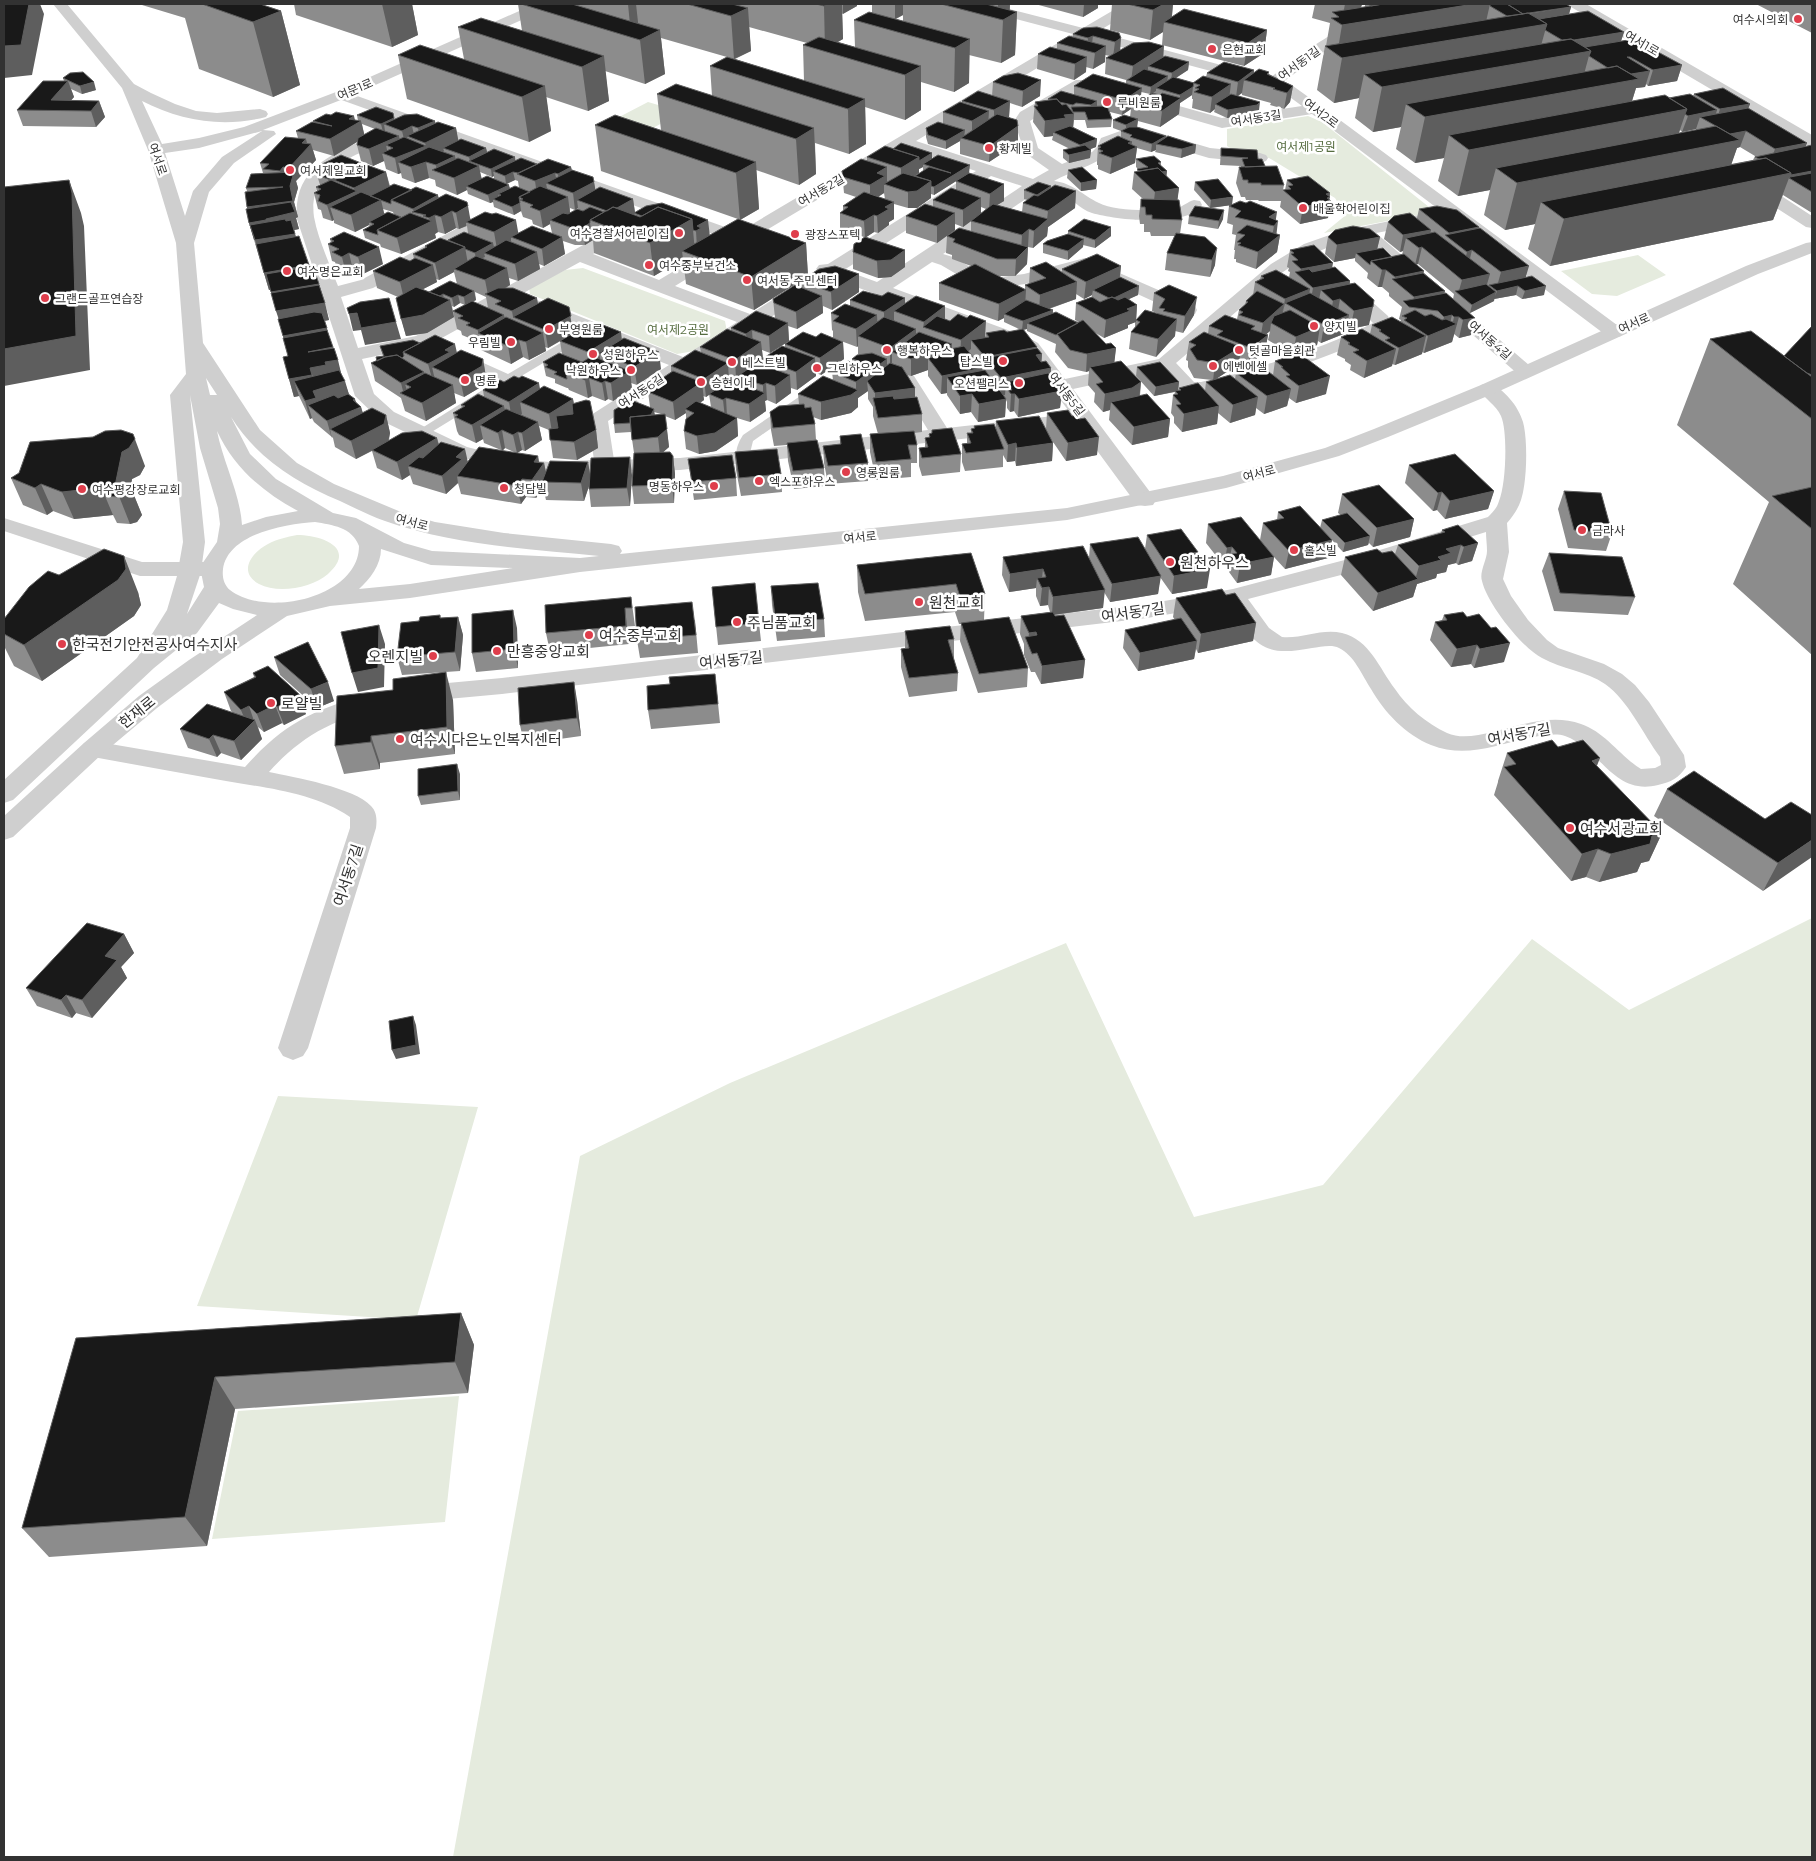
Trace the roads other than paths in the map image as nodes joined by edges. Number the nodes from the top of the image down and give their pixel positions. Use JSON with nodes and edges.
{"nodes":[{"id":1,"x":60,"y":4,"type":"edge"},
{"id":2,"x":546,"y":4,"type":"edge"},
{"id":3,"x":975,"y":4,"type":"edge"},
{"id":4,"x":1134,"y":4,"type":"edge"},
{"id":5,"x":1576,"y":4,"type":"edge"},
{"id":6,"x":1372,"y":23,"type":"edge"},
{"id":7,"x":1085,"y":33,"type":"junction"},
{"id":8,"x":1649,"y":46,"type":"junction"},
{"id":9,"x":1138,"y":48,"type":"junction"},
{"id":10,"x":1630,"y":50,"type":"edge"},
{"id":11,"x":1122,"y":58,"type":"edge"},
{"id":12,"x":1098,"y":73,"type":"edge"},
{"id":13,"x":1005,"y":82,"type":"junction"},
{"id":14,"x":1081,"y":82,"type":"junction"},
{"id":15,"x":1272,"y":83,"type":"junction"},
{"id":16,"x":1022,"y":86,"type":"edge"},
{"id":17,"x":129,"y":87,"type":"junction"},
{"id":18,"x":1040,"y":91,"type":"edge"},
{"id":19,"x":341,"y":95,"type":"junction"},
{"id":20,"x":1058,"y":96,"type":"junction"},
{"id":21,"x":316,"y":105,"type":"junction"},
{"id":22,"x":1316,"y":109,"type":"junction"},
{"id":23,"x":418,"y":123,"type":"junction"},
{"id":24,"x":903,"y":142,"type":"junction"},
{"id":25,"x":1812,"y":142,"type":"edge"},
{"id":26,"x":156,"y":150,"type":"junction"},
{"id":27,"x":1260,"y":158,"type":"edge"},
{"id":28,"x":333,"y":162,"type":"junction"},
{"id":29,"x":351,"y":169,"type":"edge"},
{"id":30,"x":989,"y":170,"type":"junction"},
{"id":31,"x":1060,"y":170,"type":"junction"},
{"id":32,"x":1736,"y":175,"type":"edge"},
{"id":33,"x":1037,"y":184,"type":"junction"},
{"id":34,"x":1194,"y":205,"type":"edge"},
{"id":35,"x":660,"y":210,"type":"junction"},
{"id":36,"x":468,"y":213,"type":"edge"},
{"id":37,"x":1455,"y":213,"type":"junction"},
{"id":38,"x":1812,"y":222,"type":"edge"},
{"id":39,"x":309,"y":229,"type":"junction"},
{"id":40,"x":1363,"y":231,"type":"junction"},
{"id":41,"x":326,"y":236,"type":"dead end"},
{"id":42,"x":739,"y":238,"type":"junction"},
{"id":43,"x":184,"y":243,"type":"junction"},
{"id":44,"x":1812,"y":247,"type":"edge"},
{"id":45,"x":766,"y":248,"type":"edge"},
{"id":46,"x":1304,"y":250,"type":"junction"},
{"id":47,"x":578,"y":255,"type":"junction"},
{"id":48,"x":929,"y":255,"type":"junction"},
{"id":49,"x":387,"y":258,"type":"dead end"},
{"id":50,"x":404,"y":264,"type":"junction"},
{"id":51,"x":812,"y":264,"type":"dead end"},
{"id":52,"x":830,"y":271,"type":"junction"},
{"id":53,"x":661,"y":286,"type":"junction"},
{"id":54,"x":879,"y":289,"type":"junction"},
{"id":55,"x":330,"y":294,"type":"junction"},
{"id":56,"x":507,"y":294,"type":"junction"},
{"id":57,"x":1218,"y":318,"type":"junction"},
{"id":58,"x":751,"y":321,"type":"junction"},
{"id":59,"x":592,"y":328,"type":"junction"},
{"id":60,"x":1614,"y":332,"type":"junction"},
{"id":61,"x":437,"y":348,"type":"junction"},
{"id":62,"x":350,"y":355,"type":"junction"},
{"id":63,"x":1165,"y":363,"type":"junction"},
{"id":64,"x":684,"y":364,"type":"junction"},
{"id":65,"x":874,"y":368,"type":"edge"},
{"id":66,"x":1526,"y":371,"type":"junction"},
{"id":67,"x":204,"y":374,"type":"junction"},
{"id":68,"x":509,"y":379,"type":"junction"},
{"id":69,"x":825,"y":384,"type":"edge"},
{"id":70,"x":1061,"y":386,"type":"junction"},
{"id":71,"x":527,"y":387,"type":"edge"},
{"id":72,"x":1488,"y":389,"type":"junction"},
{"id":73,"x":1086,"y":419,"type":"junction"},
{"id":74,"x":420,"y":433,"type":"junction"},
{"id":75,"x":942,"y":436,"type":"junction"},
{"id":76,"x":743,"y":458,"type":"junction"},
{"id":77,"x":605,"y":468,"type":"junction"},
{"id":78,"x":1146,"y":500,"type":"junction"},
{"id":79,"x":332,"y":518,"type":"junction"},
{"id":80,"x":1496,"y":522,"type":"junction"},
{"id":81,"x":4,"y":524,"type":"edge"},
{"id":82,"x":361,"y":531,"type":"junction"},
{"id":83,"x":228,"y":544,"type":"junction"},
{"id":84,"x":667,"y":556,"type":"junction"},
{"id":85,"x":580,"y":565,"type":"junction"},
{"id":86,"x":206,"y":575,"type":"junction"},
{"id":87,"x":1234,"y":596,"type":"junction"},
{"id":88,"x":326,"y":598,"type":"junction"},
{"id":89,"x":282,"y":609,"type":"junction"},
{"id":90,"x":93,"y":749,"type":"junction"},
{"id":91,"x":251,"y":777,"type":"junction"},
{"id":92,"x":4,"y":794,"type":"edge"},
{"id":93,"x":4,"y":832,"type":"edge"},
{"id":94,"x":293,"y":1048,"type":"dead end"}],
"edges":[{"from":1,"to":17,"type":"street","name":"여서로"},
{"from":2,"to":19,"type":"street","name":"여문1로"},
{"from":3,"to":7,"type":"street","name":"여서2로"},
{"from":4,"to":7,"type":"street","name":"여서동2길"},
{"from":5,"to":8,"type":"street","name":"여서1로"},
{"from":6,"to":15,"type":"street","name":"여서동1길"},
{"from":7,"to":9,"type":"street","name":"여서2로"},
{"from":7,"to":13,"type":"street","name":"여서동2길"},
{"from":8,"to":10,"type":"lane"},
{"from":8,"to":25,"type":"street","name":"여서1로"},
{"from":9,"to":11,"type":"street"},
{"from":9,"to":15,"type":"street","name":"여서2로"},
{"from":12,"to":14,"type":"street"},
{"from":13,"to":16,"type":"street"},
{"from":13,"to":24,"type":"street","name":"여서동2길"},
{"from":14,"to":20,"type":"street"},
{"from":14,"to":22,"type":"street","name":"여서동3길"},
{"from":15,"to":22,"type":"street","name":"여서2로"},
{"from":17,"to":21,"type":"street"},
{"from":17,"to":26,"type":"street","name":"여서로"},
{"from":18,"to":20,"type":"street"},
{"from":19,"to":21,"type":"street","name":"여문1로"},
{"from":19,"to":23,"type":"street"},
{"from":20,"to":31,"type":"street"},
{"from":21,"to":26,"type":"street","name":"여문1로"},
{"from":21,"to":43,"type":"street"},
{"from":22,"to":37,"type":"street","name":"여서2로"},
{"from":23,"to":28,"type":"street"},
{"from":23,"to":35,"type":"street"},
{"from":24,"to":30,"type":"street"},
{"from":24,"to":42,"type":"street","name":"여서동2길"},
{"from":26,"to":43,"type":"street","name":"여서로"},
{"from":27,"to":31,"type":"street"},
{"from":28,"to":29,"type":"street"},
{"from":28,"to":39,"type":"street"},
{"from":30,"to":33,"type":"street"},
{"from":30,"to":52,"type":"street"},
{"from":31,"to":33,"type":"street"},
{"from":32,"to":38,"type":"street"},
{"from":33,"to":34,"type":"street"},
{"from":33,"to":48,"type":"street"},
{"from":35,"to":42,"type":"street"},
{"from":35,"to":47,"type":"street"},
{"from":36,"to":50,"type":"street"},
{"from":37,"to":40,"type":"street"},
{"from":37,"to":60,"type":"street","name":"여서2로"},
{"from":39,"to":41,"type":"street"},
{"from":39,"to":55,"type":"street"},
{"from":40,"to":46,"type":"street"},
{"from":40,"to":66,"type":"street","name":"여서동4길"},
{"from":42,"to":45,"type":"street"},
{"from":42,"to":53,"type":"street"},
{"from":43,"to":67,"type":"street","name":"여서로"},
{"from":44,"to":60,"type":"street","name":"여서로"},
{"from":46,"to":57,"type":"street"},
{"from":46,"to":63,"type":"street"},
{"from":47,"to":53,"type":"street"},
{"from":47,"to":56,"type":"street"},
{"from":48,"to":54,"type":"street"},
{"from":48,"to":57,"type":"street"},
{"from":49,"to":50,"type":"street"},
{"from":50,"to":55,"type":"street"},
{"from":51,"to":52,"type":"street","name":"여서동5길"},
{"from":52,"to":54,"type":"street","name":"여서동5길"},
{"from":52,"to":58,"type":"street","name":"여서동6길"},
{"from":53,"to":58,"type":"street"},
{"from":54,"to":70,"type":"street","name":"여서동5길"},
{"from":55,"to":62,"type":"street"},
{"from":56,"to":59,"type":"street","name":"여서동6길"},
{"from":56,"to":61,"type":"street"},
{"from":57,"to":63,"type":"street"},
{"from":58,"to":64,"type":"street","name":"여서동6길"},
{"from":59,"to":64,"type":"street","name":"여서동6길"},
{"from":59,"to":68,"type":"lane"},
{"from":60,"to":66,"type":"street","name":"여서로"},
{"from":61,"to":62,"type":"street"},
{"from":61,"to":68,"type":"lane"},
{"from":62,"to":74,"type":"street"},
{"from":63,"to":70,"type":"street"},
{"from":64,"to":77,"type":"street","name":"여서동6길"},
{"from":65,"to":75,"type":"street"},
{"from":66,"to":72,"type":"street","name":"여서로"},
{"from":67,"to":79,"type":"street","name":"여서로"},
{"from":67,"to":83,"type":"street","name":"여서로"},
{"from":67,"to":84,"type":"street","name":"여서로"},
{"from":67,"to":86,"type":"street"},
{"from":68,"to":71,"type":"lane"},
{"from":68,"to":74,"type":"lane"},
{"from":69,"to":76,"type":"lane"},
{"from":70,"to":73,"type":"street","name":"여서동5길"},
{"from":72,"to":78,"type":"street","name":"여서로"},
{"from":72,"to":80,"type":"street"},
{"from":73,"to":75,"type":"street"},
{"from":73,"to":78,"type":"street","name":"여서동5길"},
{"from":74,"to":77,"type":"street"},
{"from":75,"to":76,"type":"street"},
{"from":76,"to":77,"type":"street"},
{"from":78,"to":84,"type":"street","name":"여서로"},
{"from":79,"to":82,"type":"street","name":"여서로"},
{"from":79,"to":83,"type":"street"},
{"from":80,"to":87,"type":"street","name":"여서동7길"},
{"from":80,"to":87,"type":"street","name":"여서동7길"},
{"from":81,"to":86,"type":"street"},
{"from":82,"to":85,"type":"street","name":"여서로"},
{"from":82,"to":88,"type":"street"},
{"from":83,"to":86,"type":"street","name":"한재로"},
{"from":84,"to":85,"type":"street","name":"여서로"},
{"from":85,"to":88,"type":"street","name":"여서로"},
{"from":86,"to":89,"type":"street"},
{"from":86,"to":92,"type":"street","name":"한재로"},
{"from":87,"to":91,"type":"street","name":"여서동7길"},
{"from":88,"to":89,"type":"street"},
{"from":89,"to":90,"type":"street","name":"한재로"},
{"from":90,"to":91,"type":"street","name":"여서동7길"},
{"from":90,"to":93,"type":"street","name":"한재로"},
{"from":91,"to":94,"type":"street","name":"여서동7길"}]}
